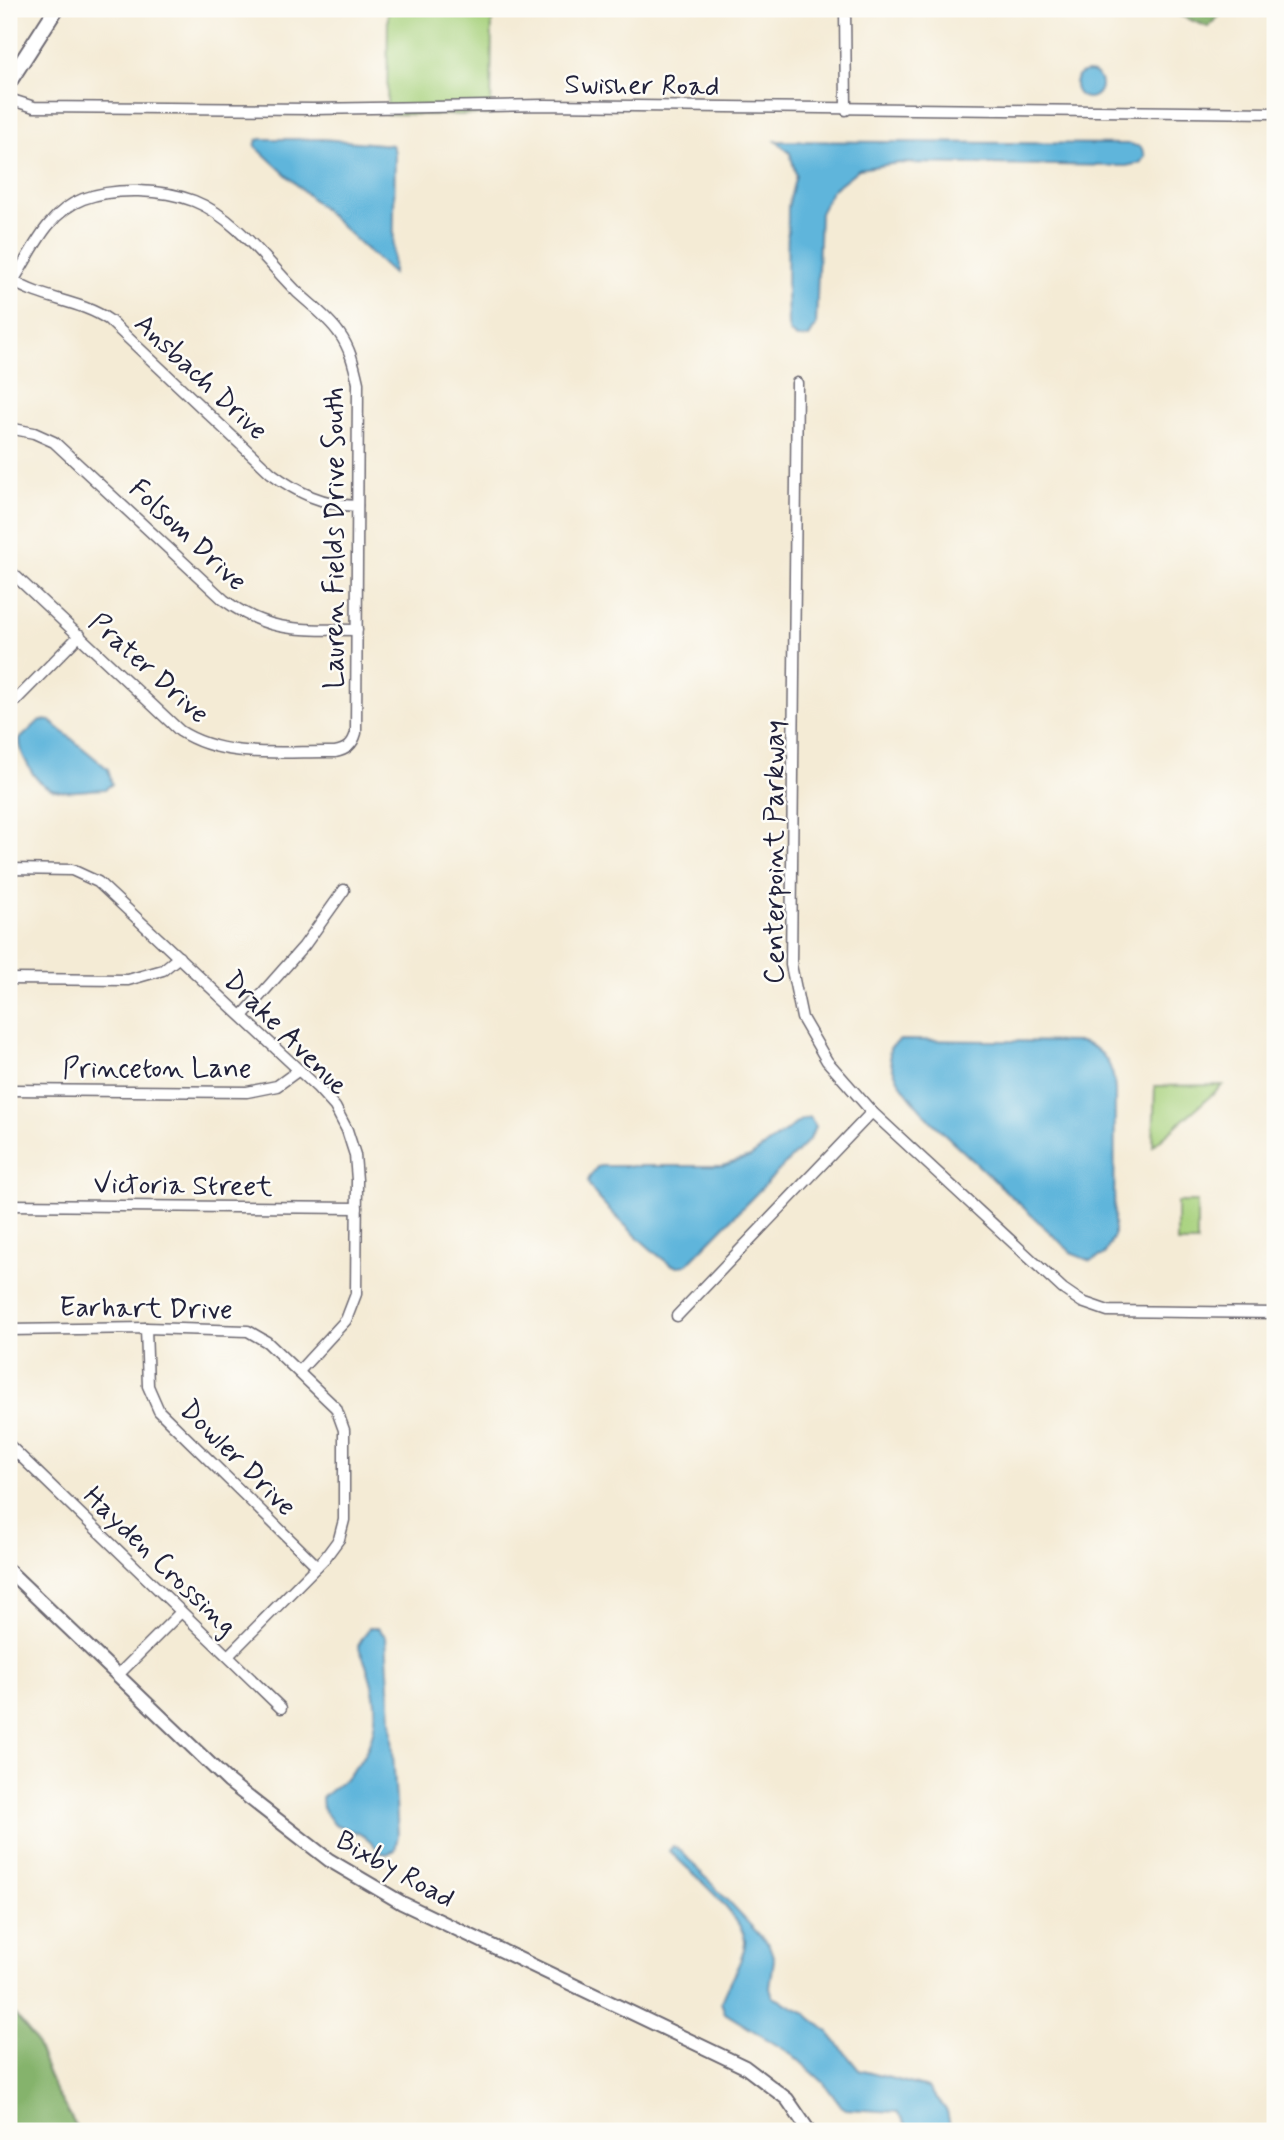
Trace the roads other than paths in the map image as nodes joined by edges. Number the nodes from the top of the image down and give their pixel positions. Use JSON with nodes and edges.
{"nodes":[{"id":1,"x":55,"y":9,"type":"edge"},
{"id":2,"x":845,"y":9,"type":"edge"},
{"id":3,"x":9,"y":82,"type":"edge"},
{"id":4,"x":9,"y":99,"type":"edge"},
{"id":5,"x":846,"y":110,"type":"junction"},
{"id":6,"x":1275,"y":113,"type":"edge"},
{"id":7,"x":11,"y":284,"type":"edge"},
{"id":8,"x":797,"y":383,"type":"dead end"},
{"id":9,"x":9,"y":428,"type":"edge"},
{"id":10,"x":357,"y":506,"type":"junction"},
{"id":11,"x":9,"y":570,"type":"edge"},
{"id":12,"x":356,"y":629,"type":"junction"},
{"id":13,"x":80,"y":635,"type":"junction"},
{"id":14,"x":9,"y":707,"type":"edge"},
{"id":15,"x":356,"y":733,"type":"joint"},
{"id":16,"x":9,"y":869,"type":"edge"},
{"id":17,"x":344,"y":890,"type":"dead end"},
{"id":18,"x":178,"y":957,"type":"junction"},
{"id":19,"x":9,"y":979,"type":"edge"},
{"id":20,"x":243,"y":1016,"type":"junction"},
{"id":21,"x":299,"y":1070,"type":"junction"},
{"id":22,"x":9,"y":1090,"type":"edge"},
{"id":23,"x":872,"y":1112,"type":"junction"},
{"id":24,"x":9,"y":1205,"type":"edge"},
{"id":25,"x":356,"y":1208,"type":"junction"},
{"id":26,"x":1275,"y":1313,"type":"edge"},
{"id":27,"x":677,"y":1316,"type":"dead end"},
{"id":28,"x":146,"y":1328,"type":"junction"},
{"id":29,"x":9,"y":1330,"type":"edge"},
{"id":30,"x":300,"y":1370,"type":"junction"},
{"id":31,"x":9,"y":1445,"type":"edge"},
{"id":32,"x":317,"y":1566,"type":"junction"},
{"id":33,"x":9,"y":1571,"type":"edge"},
{"id":34,"x":181,"y":1612,"type":"junction"},
{"id":35,"x":228,"y":1657,"type":"junction"},
{"id":36,"x":117,"y":1676,"type":"junction"},
{"id":37,"x":281,"y":1708,"type":"dead end"},
{"id":38,"x":809,"y":2131,"type":"edge"}],
"edges":[{"from":1,"to":3,"type":"main road"},
{"from":2,"to":5,"type":"street"},
{"from":4,"to":5,"type":"street","name":"Swisher Road"},
{"from":5,"to":6,"type":"street","name":"Swisher Road"},
{"from":7,"to":10,"type":"street","name":"Ansbach Drive"},
{"from":7,"to":10,"type":"street","name":"Lauren Fields Drive South"},
{"from":8,"to":23,"type":"street","name":"Centerpoint Parkway"},
{"from":9,"to":12,"type":"street","name":"Folsom Drive"},
{"from":10,"to":12,"type":"street","name":"Lauren Fields Drive South"},
{"from":11,"to":13,"type":"street","name":"Prater Drive"},
{"from":12,"to":15,"type":"street","name":"Lauren Fields Drive South"},
{"from":13,"to":14,"type":"street"},
{"from":13,"to":15,"type":"street","name":"Prater Drive"},
{"from":16,"to":18,"type":"street","name":"Drake Avenue"},
{"from":17,"to":20,"type":"street"},
{"from":18,"to":19,"type":"street"},
{"from":18,"to":20,"type":"street","name":"Drake Avenue"},
{"from":20,"to":21,"type":"street","name":"Drake Avenue"},
{"from":21,"to":22,"type":"street","name":"Princeton Lane"},
{"from":21,"to":25,"type":"street","name":"Drake Avenue"},
{"from":23,"to":26,"type":"street","name":"Centerpoint Parkway"},
{"from":23,"to":27,"type":"street"},
{"from":24,"to":25,"type":"street","name":"Victoria Street"},
{"from":25,"to":30,"type":"street","name":"Drake Avenue"},
{"from":28,"to":29,"type":"street","name":"Earhart Drive"},
{"from":28,"to":30,"type":"street","name":"Earhart Drive"},
{"from":28,"to":32,"type":"street","name":"Dowler Drive"},
{"from":30,"to":32,"type":"street","name":"Earhart Drive"},
{"from":31,"to":34,"type":"street","name":"Hayden Crossing"},
{"from":32,"to":35,"type":"street","name":"Earhart Drive"},
{"from":33,"to":36,"type":"street","name":"Bixby Road"},
{"from":34,"to":35,"type":"street","name":"Hayden Crossing"},
{"from":34,"to":36,"type":"street"},
{"from":35,"to":37,"type":"street","name":"Hayden Crossing"},
{"from":36,"to":38,"type":"street","name":"Bixby Road"}]}
